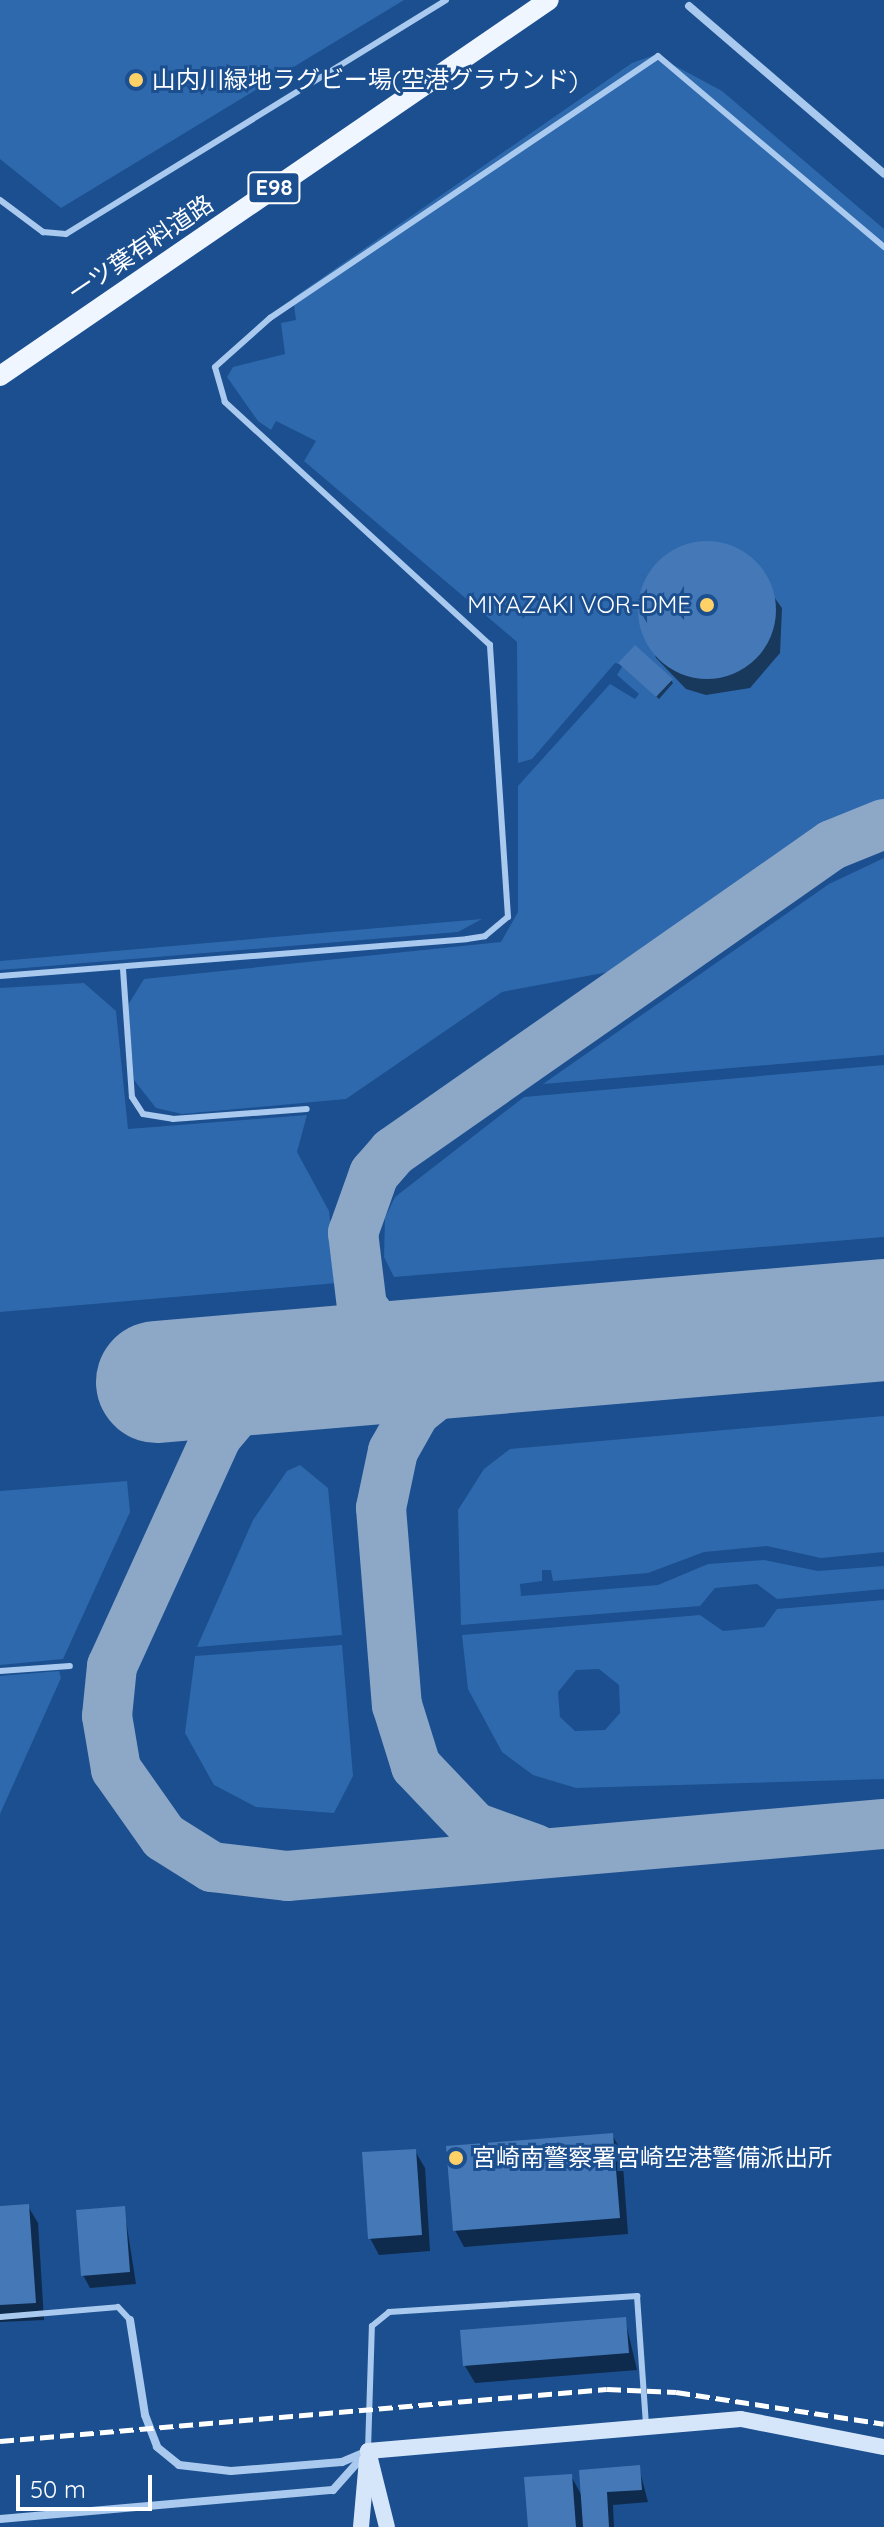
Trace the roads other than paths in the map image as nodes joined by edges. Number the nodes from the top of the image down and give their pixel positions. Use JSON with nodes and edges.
{"nodes":[{"id":1,"x":446,"y":0,"type":"edge"},
{"id":2,"x":549,"y":0,"type":"edge"},
{"id":3,"x":689,"y":6,"type":"dead end"},
{"id":4,"x":884,"y":174,"type":"edge"},
{"id":5,"x":0,"y":200,"type":"edge"},
{"id":6,"x":884,"y":247,"type":"edge"},
{"id":7,"x":0,"y":376,"type":"edge"},
{"id":8,"x":123,"y":969,"type":"junction"},
{"id":9,"x":0,"y":976,"type":"edge"},
{"id":10,"x":307,"y":1109,"type":"dead end"},
{"id":11,"x":70,"y":1666,"type":"dead end"},
{"id":12,"x":0,"y":1671,"type":"edge"},
{"id":13,"x":0,"y":2317,"type":"edge"},
{"id":14,"x":130,"y":2320,"type":"joint"},
{"id":15,"x":646,"y":2425,"type":"junction"},
{"id":16,"x":884,"y":2447,"type":"edge"},
{"id":17,"x":368,"y":2451,"type":"junction"},
{"id":18,"x":0,"y":2519,"type":"edge"},
{"id":19,"x":361,"y":2527,"type":"edge"},
{"id":20,"x":387,"y":2527,"type":"edge"}],
"edges":[{"from":1,"to":5,"type":"lane"},
{"from":2,"to":7,"type":"main road","name":"一ツ葉有料道路","number":"E98"},
{"from":3,"to":4,"type":"street"},
{"from":6,"to":8,"type":"lane"},
{"from":8,"to":9,"type":"lane"},
{"from":8,"to":10,"type":"lane"},
{"from":11,"to":12,"type":"lane"},
{"from":13,"to":14,"type":"lane"},
{"from":14,"to":17,"type":"street"},
{"from":15,"to":16,"type":"street"},
{"from":15,"to":17,"type":"street"},
{"from":15,"to":17,"type":"lane"},
{"from":17,"to":18,"type":"street"},
{"from":17,"to":19,"type":"street"},
{"from":17,"to":20,"type":"street"}]}
